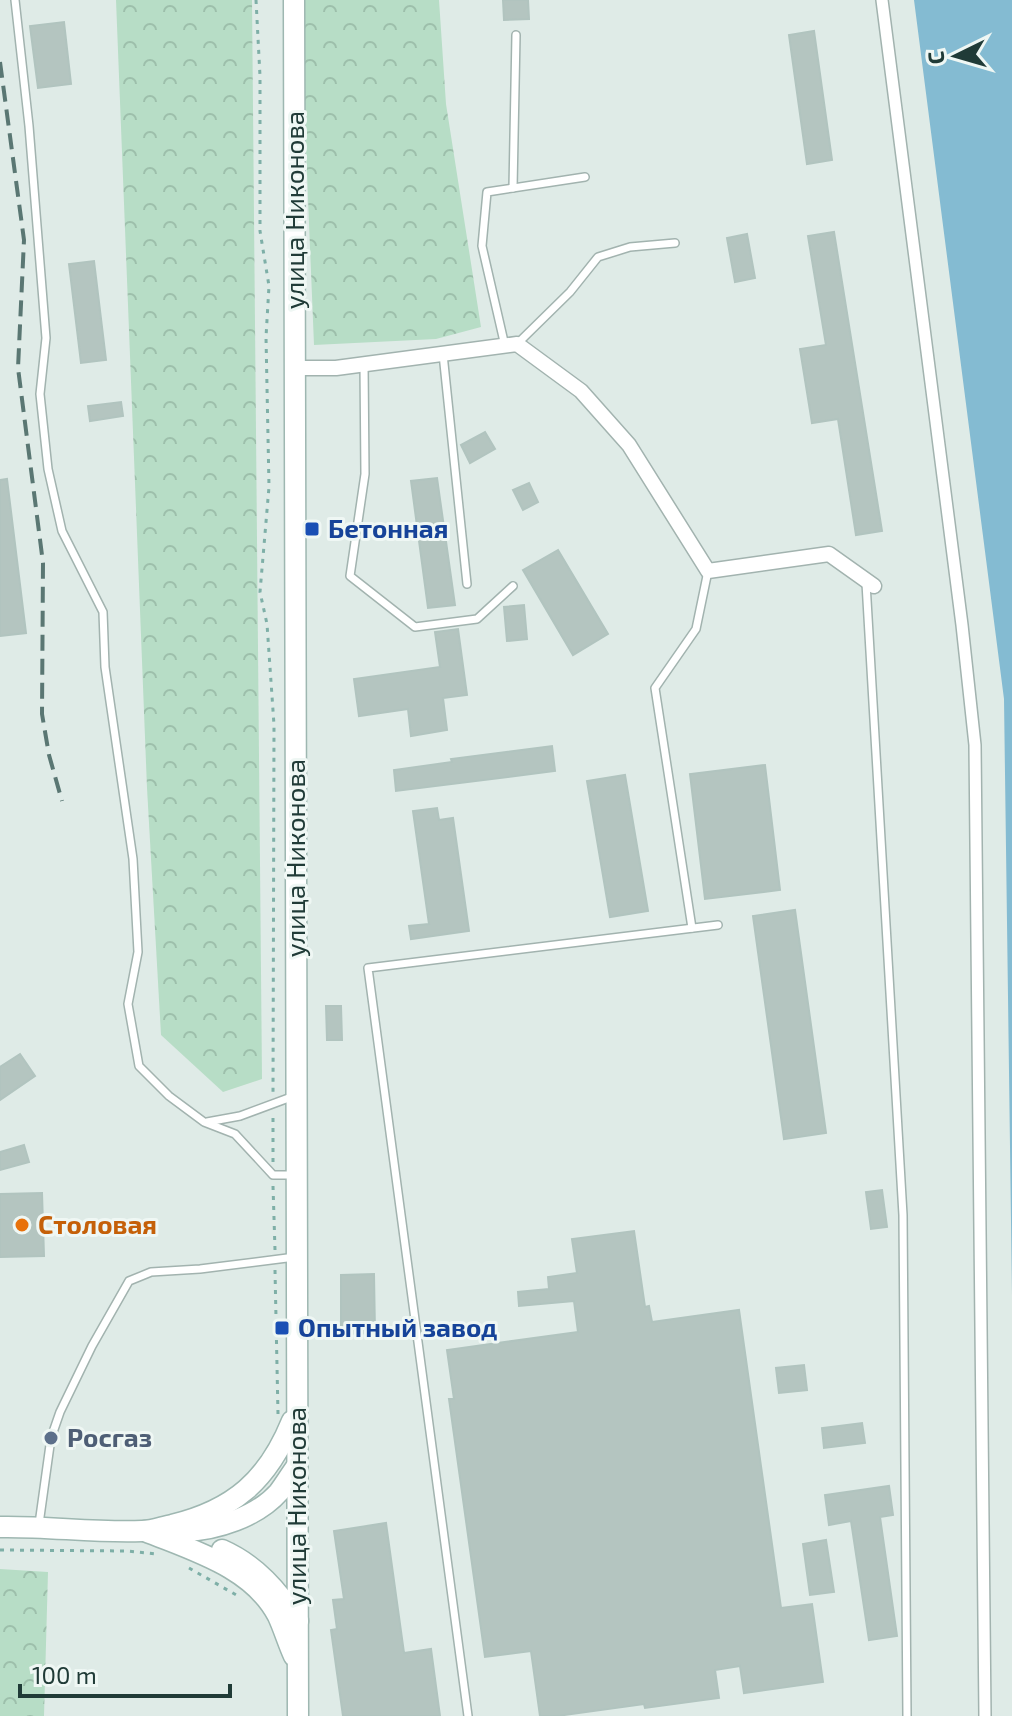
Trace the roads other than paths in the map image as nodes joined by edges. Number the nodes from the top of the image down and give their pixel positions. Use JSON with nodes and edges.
{"nodes":[{"id":1,"x":15,"y":0,"type":"edge"},
{"id":2,"x":294,"y":0,"type":"edge"},
{"id":3,"x":882,"y":0,"type":"edge"},
{"id":4,"x":516,"y":35,"type":"dead end"},
{"id":5,"x":585,"y":177,"type":"dead end"},
{"id":6,"x":513,"y":188,"type":"junction"},
{"id":7,"x":675,"y":243,"type":"dead end"},
{"id":8,"x":511,"y":345,"type":"junction"},
{"id":9,"x":443,"y":354,"type":"junction"},
{"id":10,"x":364,"y":364,"type":"junction"},
{"id":11,"x":295,"y":368,"type":"junction"},
{"id":12,"x":708,"y":571,"type":"junction"},
{"id":13,"x":870,"y":583,"type":"joint"},
{"id":14,"x":467,"y":584,"type":"dead end"},
{"id":15,"x":513,"y":586,"type":"dead end"},
{"id":16,"x":718,"y":925,"type":"dead end"},
{"id":17,"x":692,"y":928,"type":"junction"},
{"id":18,"x":296,"y":1095,"type":"junction"},
{"id":19,"x":204,"y":1122,"type":"junction"},
{"id":20,"x":298,"y":1175,"type":"junction"},
{"id":21,"x":297,"y":1256,"type":"junction"},
{"id":22,"x":297,"y":1410,"type":"junction"},
{"id":23,"x":297,"y":1466,"type":"junction"},
{"id":24,"x":0,"y":1527,"type":"edge"},
{"id":25,"x":38,"y":1527,"type":"junction"},
{"id":26,"x":145,"y":1531,"type":"junction"},
{"id":27,"x":298,"y":1621,"type":"junction"},
{"id":28,"x":298,"y":1668,"type":"junction"},
{"id":29,"x":298,"y":1716,"type":"edge"},
{"id":30,"x":468,"y":1716,"type":"edge"},
{"id":31,"x":907,"y":1716,"type":"edge"},
{"id":32,"x":985,"y":1716,"type":"edge"}],
"edges":[{"from":1,"to":19,"type":"lane"},
{"from":2,"to":11,"type":"main road","name":"улица Никонова"},
{"from":3,"to":32,"type":"street"},
{"from":4,"to":6,"type":"lane"},
{"from":5,"to":6,"type":"lane"},
{"from":6,"to":8,"type":"lane"},
{"from":7,"to":8,"type":"lane"},
{"from":8,"to":9,"type":"street"},
{"from":8,"to":12,"type":"street"},
{"from":9,"to":10,"type":"street"},
{"from":9,"to":14,"type":"lane"},
{"from":10,"to":11,"type":"street"},
{"from":10,"to":15,"type":"lane"},
{"from":11,"to":18,"type":"main road","name":"улица Никонова"},
{"from":12,"to":13,"type":"street"},
{"from":12,"to":17,"type":"lane"},
{"from":13,"to":31,"type":"lane"},
{"from":16,"to":17,"type":"lane"},
{"from":17,"to":30,"type":"lane"},
{"from":18,"to":19,"type":"lane"},
{"from":18,"to":20,"type":"main road","name":"улица Никонова"},
{"from":19,"to":20,"type":"lane"},
{"from":20,"to":21,"type":"main road","name":"улица Никонова"},
{"from":21,"to":22,"type":"main road","name":"улица Никонова"},
{"from":21,"to":25,"type":"lane"},
{"from":22,"to":23,"type":"main road","name":"улица Никонова"},
{"from":22,"to":26,"type":"main road"},
{"from":23,"to":26,"type":"main road"},
{"from":23,"to":27,"type":"main road","name":"улица Никонова"},
{"from":24,"to":25,"type":"main road"},
{"from":25,"to":26,"type":"main road"},
{"from":26,"to":27,"type":"main road"},
{"from":26,"to":28,"type":"main road"},
{"from":27,"to":28,"type":"main road","name":"улица Никонова"},
{"from":28,"to":29,"type":"main road","name":"улица Никонова"}]}
